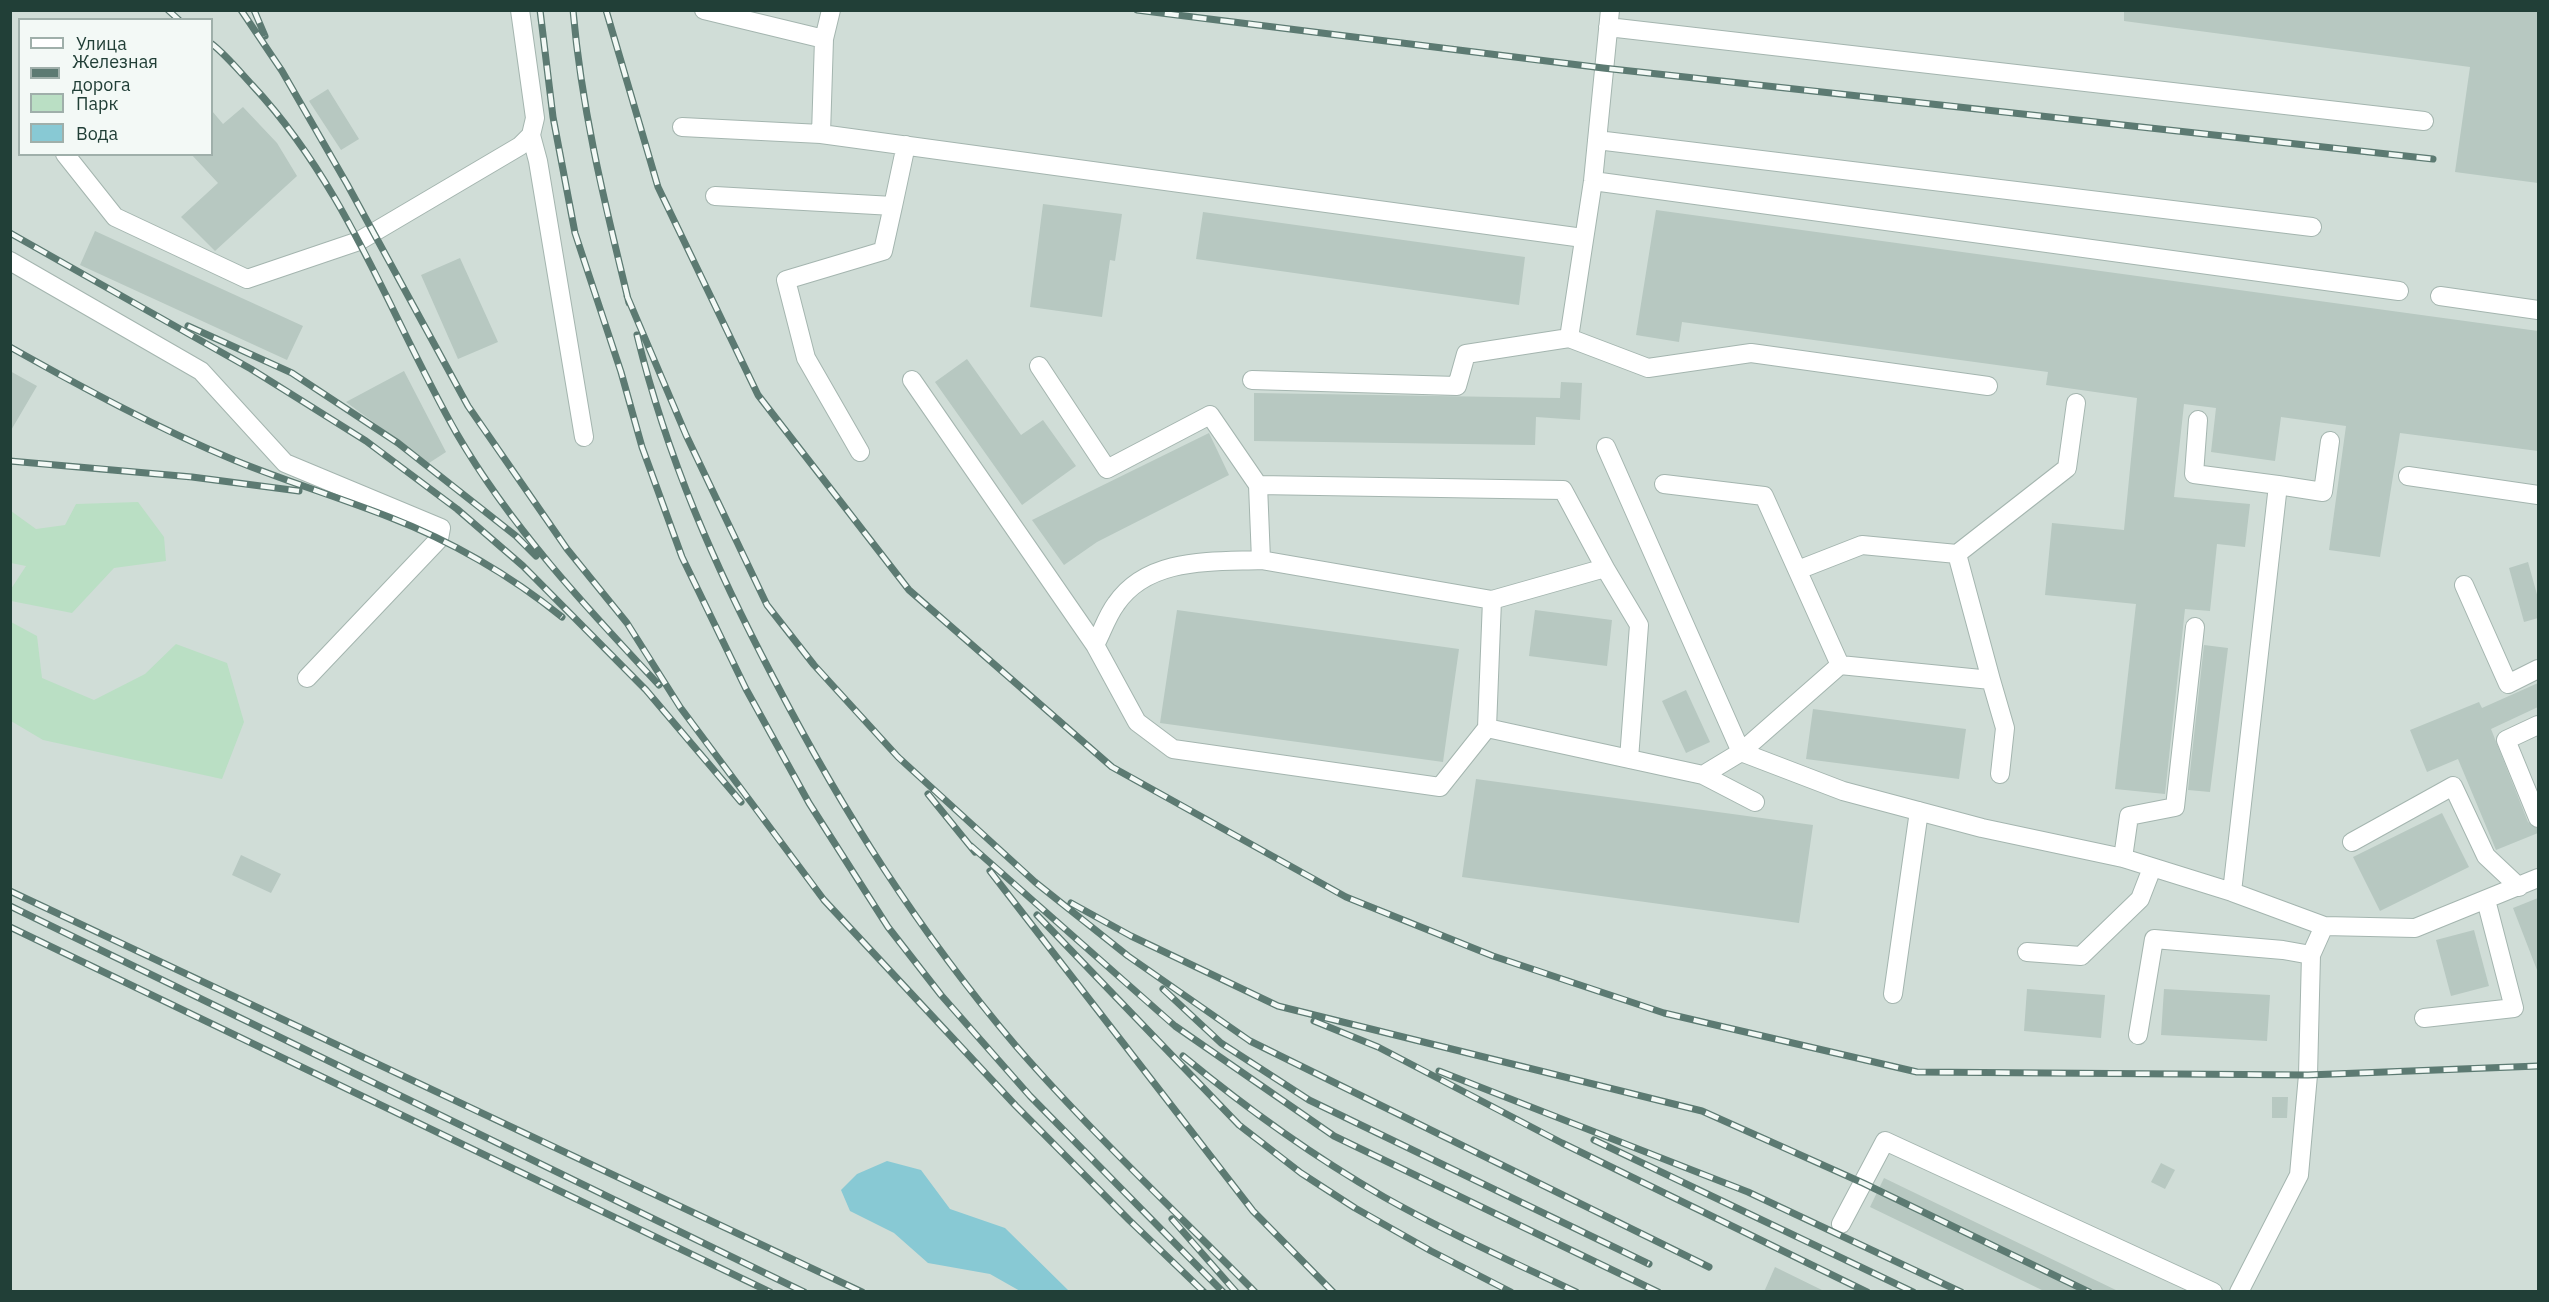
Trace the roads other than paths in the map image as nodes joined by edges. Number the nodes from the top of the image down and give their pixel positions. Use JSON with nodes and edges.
{"nodes":[{"id":1,"x":520,"y":10,"type":"edge"},
{"id":2,"x":704,"y":10,"type":"edge"},
{"id":3,"x":831,"y":10,"type":"edge"},
{"id":4,"x":1609,"y":19,"type":"edge"},
{"id":5,"x":824,"y":39,"type":"junction"},
{"id":6,"x":2424,"y":121,"type":"dead end"},
{"id":7,"x":682,"y":127,"type":"dead end"},
{"id":8,"x":821,"y":134,"type":"junction"},
{"id":9,"x":531,"y":135,"type":"junction"},
{"id":10,"x":1597,"y":140,"type":"junction"},
{"id":11,"x":906,"y":145,"type":"junction"},
{"id":12,"x":67,"y":156,"type":"edge"},
{"id":13,"x":1593,"y":181,"type":"junction"},
{"id":14,"x":716,"y":196,"type":"dead end"},
{"id":15,"x":893,"y":206,"type":"junction"},
{"id":16,"x":2312,"y":227,"type":"dead end"},
{"id":17,"x":1583,"y":238,"type":"junction"},
{"id":18,"x":10,"y":261,"type":"edge"},
{"id":19,"x":2399,"y":291,"type":"dead end"},
{"id":20,"x":2440,"y":296,"type":"dead end"},
{"id":21,"x":2538,"y":310,"type":"edge"},
{"id":22,"x":1569,"y":339,"type":"junction"},
{"id":23,"x":1039,"y":366,"type":"dead end"},
{"id":24,"x":1252,"y":380,"type":"dead end"},
{"id":25,"x":912,"y":381,"type":"dead end"},
{"id":26,"x":1988,"y":386,"type":"dead end"},
{"id":27,"x":2076,"y":403,"type":"dead end"},
{"id":28,"x":2198,"y":420,"type":"dead end"},
{"id":29,"x":584,"y":437,"type":"dead end"},
{"id":30,"x":2330,"y":441,"type":"dead end"},
{"id":31,"x":1606,"y":447,"type":"dead end"},
{"id":32,"x":860,"y":452,"type":"dead end"},
{"id":33,"x":2408,"y":477,"type":"dead end"},
{"id":34,"x":1664,"y":484,"type":"dead end"},
{"id":35,"x":1258,"y":485,"type":"junction"},
{"id":36,"x":2278,"y":486,"type":"junction"},
{"id":37,"x":2538,"y":495,"type":"edge"},
{"id":38,"x":1957,"y":554,"type":"junction"},
{"id":39,"x":1261,"y":560,"type":"junction"},
{"id":40,"x":1605,"y":568,"type":"junction"},
{"id":41,"x":1798,"y":570,"type":"junction"},
{"id":42,"x":2464,"y":585,"type":"dead end"},
{"id":43,"x":1492,"y":600,"type":"junction"},
{"id":44,"x":2195,"y":627,"type":"dead end"},
{"id":45,"x":1095,"y":645,"type":"junction"},
{"id":46,"x":1840,"y":665,"type":"junction"},
{"id":47,"x":2538,"y":669,"type":"edge"},
{"id":48,"x":307,"y":678,"type":"dead end"},
{"id":49,"x":1991,"y":680,"type":"junction"},
{"id":50,"x":2538,"y":725,"type":"edge"},
{"id":51,"x":1488,"y":728,"type":"junction"},
{"id":52,"x":1741,"y":752,"type":"junction"},
{"id":53,"x":1629,"y":759,"type":"junction"},
{"id":54,"x":2000,"y":774,"type":"dead end"},
{"id":55,"x":1702,"y":775,"type":"junction"},
{"id":56,"x":1755,"y":802,"type":"dead end"},
{"id":57,"x":1919,"y":811,"type":"junction"},
{"id":58,"x":2538,"y":818,"type":"edge"},
{"id":59,"x":2352,"y":842,"type":"dead end"},
{"id":60,"x":2123,"y":858,"type":"junction"},
{"id":61,"x":2152,"y":868,"type":"junction"},
{"id":62,"x":2538,"y":878,"type":"edge"},
{"id":63,"x":2519,"y":887,"type":"junction"},
{"id":64,"x":2232,"y":892,"type":"junction"},
{"id":65,"x":2486,"y":900,"type":"junction"},
{"id":66,"x":2324,"y":926,"type":"junction"},
{"id":67,"x":2026,"y":952,"type":"dead end"},
{"id":68,"x":2311,"y":955,"type":"junction"},
{"id":69,"x":1893,"y":994,"type":"dead end"},
{"id":70,"x":2424,"y":1018,"type":"dead end"},
{"id":71,"x":2138,"y":1035,"type":"dead end"},
{"id":72,"x":1841,"y":1224,"type":"dead end"},
{"id":73,"x":2213,"y":1292,"type":"edge"},
{"id":74,"x":2239,"y":1292,"type":"edge"}],
"edges":[{"from":1,"to":9,"type":"street"},
{"from":2,"to":5,"type":"street"},
{"from":3,"to":5,"type":"street"},
{"from":4,"to":6,"type":"street"},
{"from":4,"to":10,"type":"street"},
{"from":5,"to":8,"type":"street"},
{"from":7,"to":8,"type":"street"},
{"from":8,"to":11,"type":"street"},
{"from":9,"to":12,"type":"street"},
{"from":9,"to":29,"type":"street"},
{"from":10,"to":13,"type":"street"},
{"from":10,"to":16,"type":"street"},
{"from":11,"to":15,"type":"street"},
{"from":11,"to":17,"type":"street"},
{"from":13,"to":17,"type":"street"},
{"from":13,"to":19,"type":"street"},
{"from":14,"to":15,"type":"street"},
{"from":15,"to":32,"type":"street"},
{"from":17,"to":22,"type":"street"},
{"from":18,"to":48,"type":"street"},
{"from":20,"to":21,"type":"street"},
{"from":22,"to":24,"type":"street"},
{"from":22,"to":26,"type":"street"},
{"from":23,"to":35,"type":"street"},
{"from":25,"to":45,"type":"street"},
{"from":27,"to":38,"type":"street"},
{"from":28,"to":36,"type":"street"},
{"from":30,"to":36,"type":"street"},
{"from":31,"to":52,"type":"street"},
{"from":33,"to":37,"type":"street"},
{"from":34,"to":41,"type":"street"},
{"from":35,"to":39,"type":"street"},
{"from":35,"to":40,"type":"street"},
{"from":36,"to":64,"type":"street"},
{"from":38,"to":41,"type":"street"},
{"from":38,"to":49,"type":"street"},
{"from":39,"to":43,"type":"street"},
{"from":39,"to":45,"type":"street"},
{"from":40,"to":43,"type":"street"},
{"from":40,"to":53,"type":"street"},
{"from":41,"to":46,"type":"street"},
{"from":42,"to":47,"type":"street"},
{"from":43,"to":51,"type":"street"},
{"from":44,"to":60,"type":"street"},
{"from":45,"to":51,"type":"street"},
{"from":46,"to":49,"type":"street"},
{"from":46,"to":52,"type":"street"},
{"from":49,"to":54,"type":"street"},
{"from":50,"to":58,"type":"street"},
{"from":51,"to":53,"type":"street"},
{"from":52,"to":55,"type":"street"},
{"from":52,"to":57,"type":"street"},
{"from":53,"to":55,"type":"street"},
{"from":55,"to":56,"type":"street"},
{"from":57,"to":60,"type":"street"},
{"from":57,"to":69,"type":"street"},
{"from":59,"to":63,"type":"street"},
{"from":60,"to":61,"type":"street"},
{"from":61,"to":64,"type":"street"},
{"from":61,"to":67,"type":"street"},
{"from":62,"to":63,"type":"street"},
{"from":63,"to":65,"type":"street"},
{"from":64,"to":66,"type":"street"},
{"from":65,"to":66,"type":"street"},
{"from":65,"to":70,"type":"street"},
{"from":66,"to":68,"type":"street"},
{"from":68,"to":71,"type":"street"},
{"from":68,"to":74,"type":"street"},
{"from":72,"to":73,"type":"street"}]}
